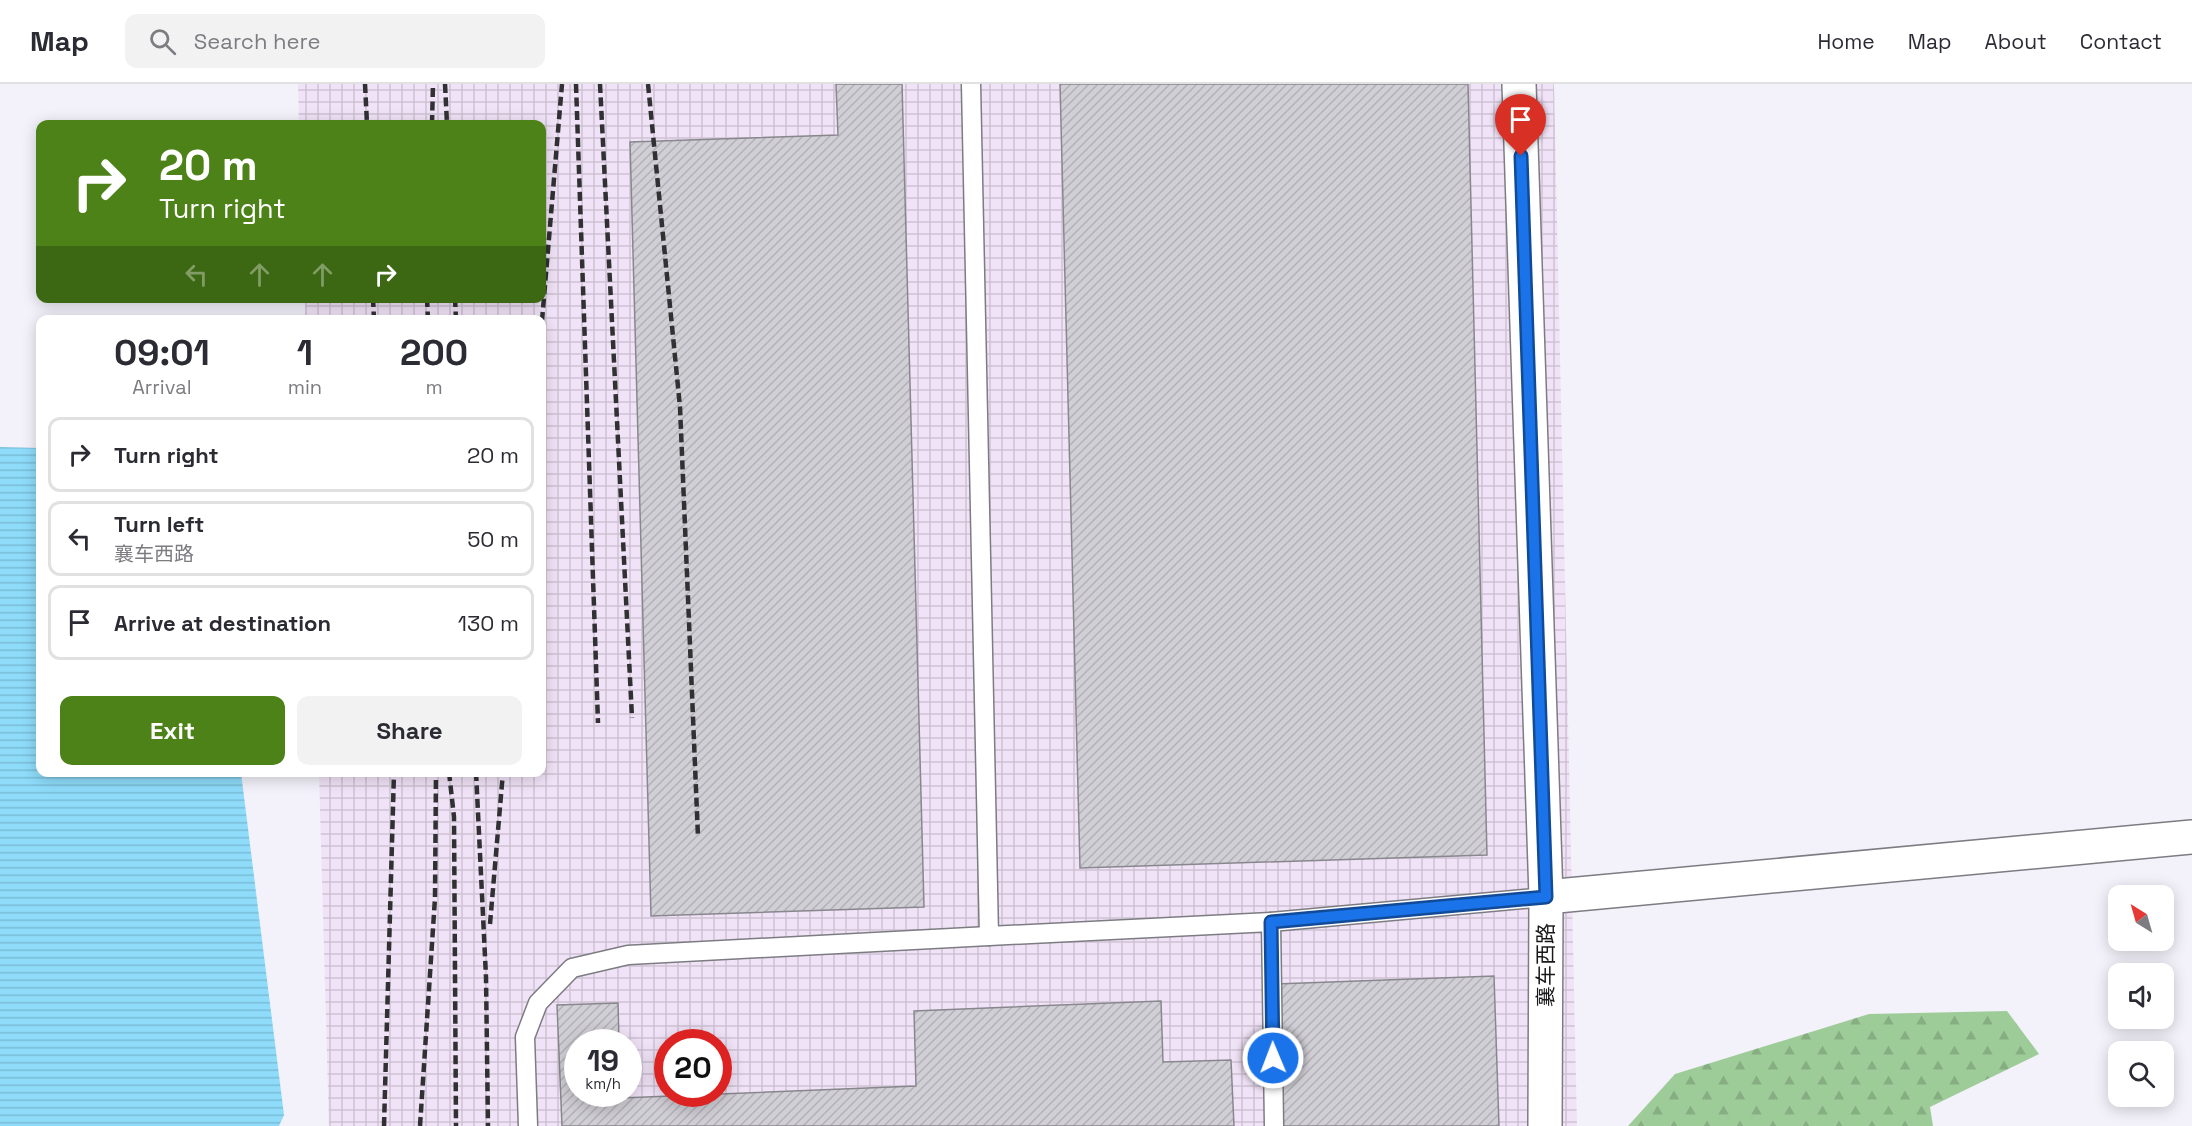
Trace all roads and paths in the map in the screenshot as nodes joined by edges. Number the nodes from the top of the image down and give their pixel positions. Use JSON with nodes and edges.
{"nodes":[{"id":1,"x":971,"y":84,"type":"edge"},
{"id":2,"x":1519,"y":84,"type":"edge"},
{"id":3,"x":2192,"y":837,"type":"edge"},
{"id":4,"x":1546,"y":897,"type":"junction"},
{"id":5,"x":1271,"y":922,"type":"junction"},
{"id":6,"x":989,"y":936,"type":"junction"},
{"id":7,"x":528,"y":1126,"type":"edge"},
{"id":8,"x":1274,"y":1126,"type":"edge"},
{"id":9,"x":1545,"y":1126,"type":"edge"}],
"edges":[{"from":1,"to":6,"type":"lane"},
{"from":2,"to":4,"type":"street","name":"襄车西路"},
{"from":3,"to":4,"type":"street"},
{"from":4,"to":5,"type":"lane"},
{"from":4,"to":9,"type":"street","name":"襄车西路"},
{"from":5,"to":6,"type":"lane"},
{"from":5,"to":8,"type":"lane"},
{"from":6,"to":7,"type":"lane"}]}
